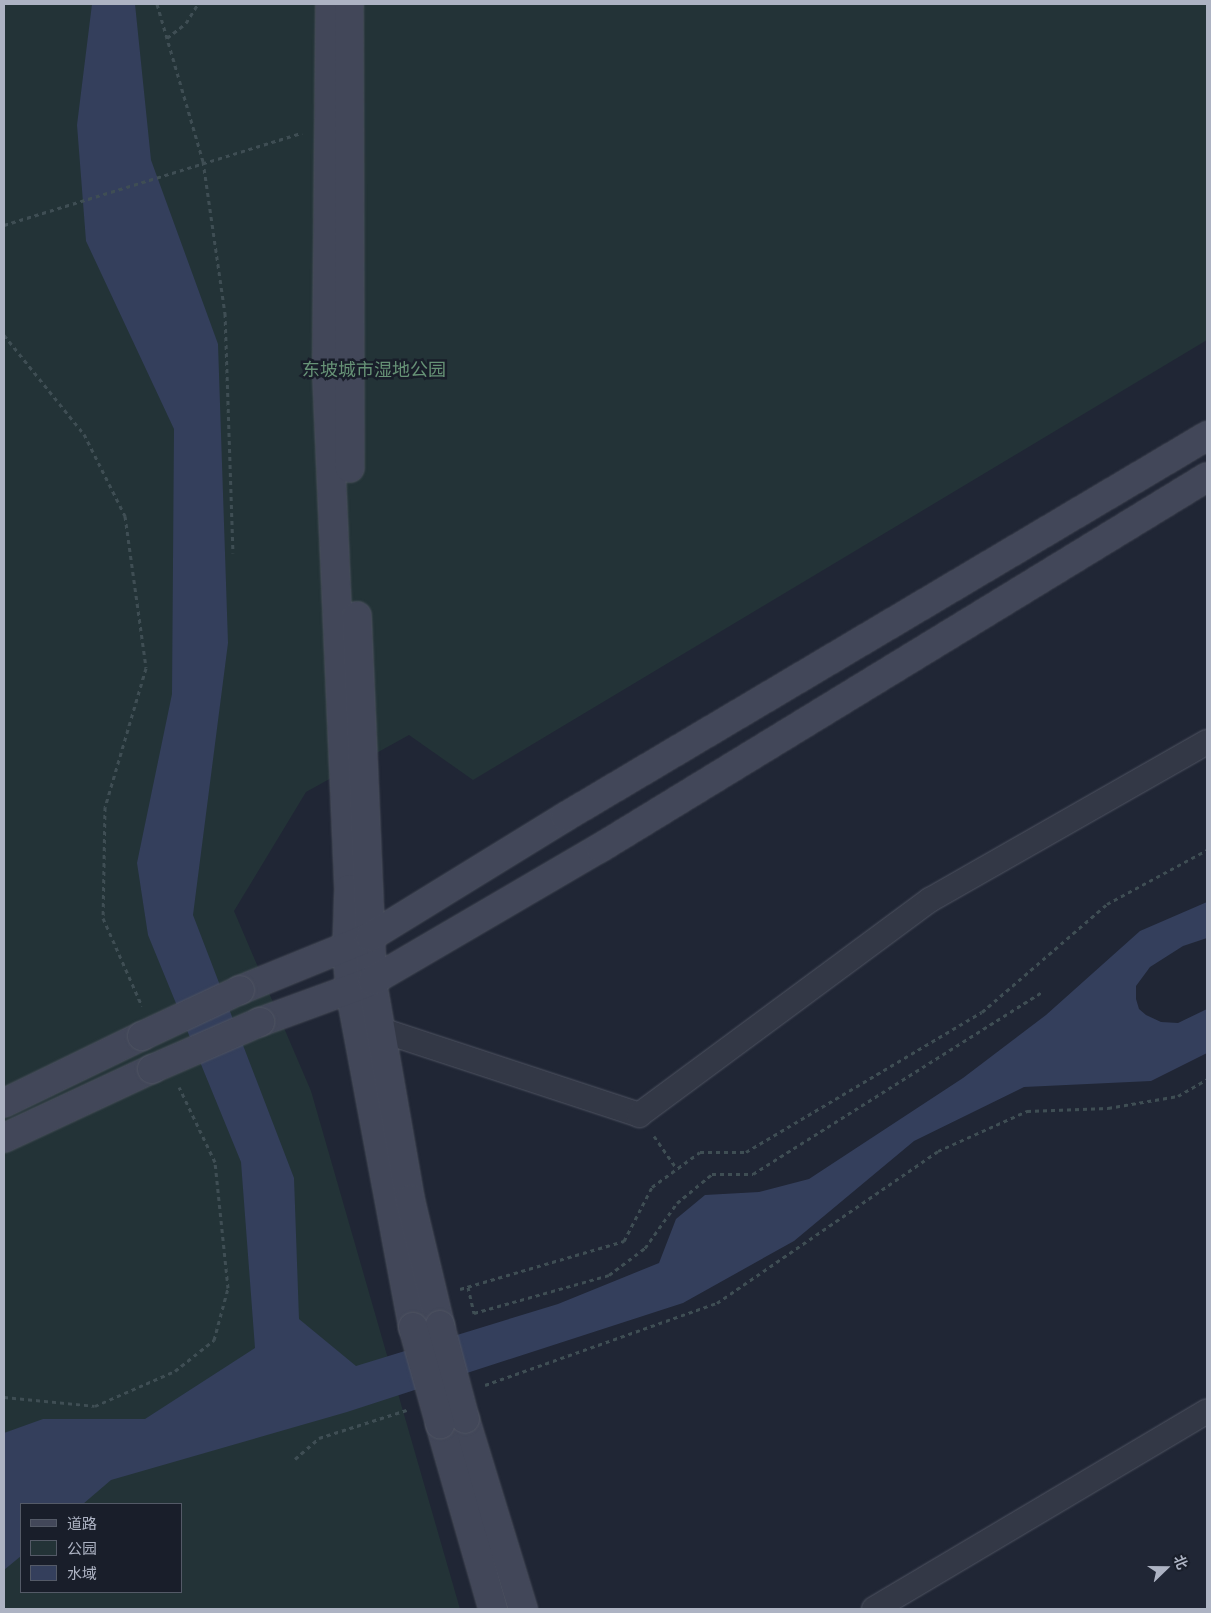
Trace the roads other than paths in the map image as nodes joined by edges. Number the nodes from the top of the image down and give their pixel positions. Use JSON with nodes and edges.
{"nodes":[{"id":1,"x":330,"y":4,"type":"edge"},
{"id":2,"x":349,"y":4,"type":"edge"},
{"id":3,"x":1207,"y":436,"type":"edge"},
{"id":4,"x":1207,"y":477,"type":"edge"},
{"id":5,"x":1207,"y":742,"type":"edge"},
{"id":6,"x":359,"y":942,"type":"junction"},
{"id":7,"x":361,"y":985,"type":"junction"},
{"id":8,"x":381,"y":1030,"type":"junction"},
{"id":9,"x":4,"y":1103,"type":"edge"},
{"id":10,"x":4,"y":1138,"type":"edge"},
{"id":11,"x":427,"y":1326,"type":"junction"},
{"id":12,"x":1207,"y":1411,"type":"edge"},
{"id":13,"x":452,"y":1421,"type":"junction"},
{"id":14,"x":493,"y":1609,"type":"edge"},
{"id":15,"x":523,"y":1609,"type":"edge"},
{"id":16,"x":874,"y":1609,"type":"edge"}],
"edges":[{"from":1,"to":6,"type":"street"},
{"from":2,"to":6,"type":"street"},
{"from":3,"to":6,"type":"street"},
{"from":4,"to":7,"type":"street"},
{"from":5,"to":8,"type":"street"},
{"from":6,"to":7,"type":"street"},
{"from":6,"to":9,"type":"street","bridge":true},
{"from":7,"to":8,"type":"street"},
{"from":7,"to":10,"type":"street","bridge":true},
{"from":7,"to":11,"type":"street"},
{"from":8,"to":11,"type":"street"},
{"from":11,"to":13,"type":"street","bridge":true},
{"from":12,"to":16,"type":"street"},
{"from":13,"to":14,"type":"street"},
{"from":13,"to":15,"type":"street"}]}
